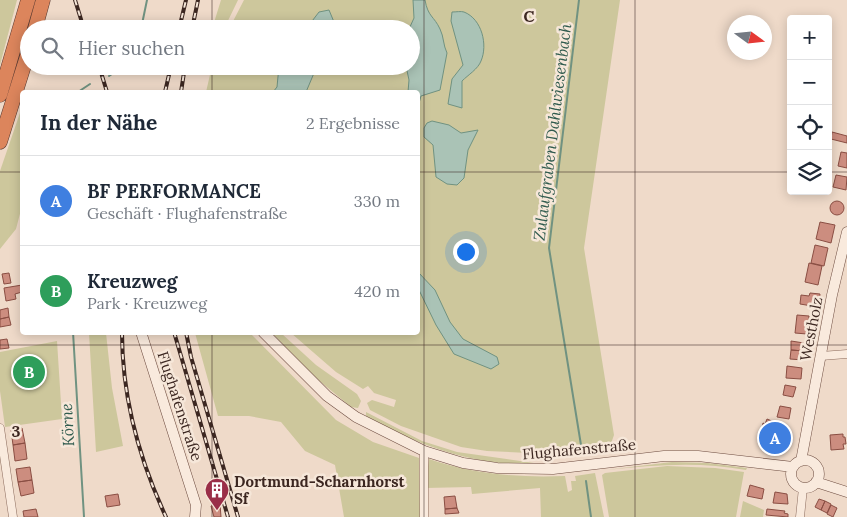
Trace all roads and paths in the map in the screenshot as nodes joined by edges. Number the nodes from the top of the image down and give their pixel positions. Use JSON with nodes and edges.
{"nodes":[{"id":1,"x":28,"y":0,"type":"edge"},
{"id":2,"x":43,"y":0,"type":"edge"},
{"id":3,"x":23,"y":20,"type":"edge"},
{"id":4,"x":37,"y":20,"type":"edge"},
{"id":5,"x":20,"y":29,"type":"edge"},
{"id":6,"x":14,"y":51,"type":"junction"},
{"id":7,"x":21,"y":75,"type":"edge"},
{"id":8,"x":0,"y":82,"type":"edge"},
{"id":9,"x":0,"y":95,"type":"edge"},
{"id":10,"x":0,"y":142,"type":"edge"},
{"id":11,"x":847,"y":232,"type":"edge"},
{"id":12,"x":142,"y":335,"type":"edge"},
{"id":13,"x":266,"y":335,"type":"edge"},
{"id":14,"x":847,"y":354,"type":"edge"},
{"id":15,"x":821,"y":356,"type":"junction"},
{"id":16,"x":0,"y":428,"type":"edge"},
{"id":17,"x":424,"y":451,"type":"junction"},
{"id":18,"x":799,"y":466,"type":"junction"},
{"id":19,"x":817,"y":478,"type":"junction"},
{"id":20,"x":802,"y":488,"type":"junction"},
{"id":21,"x":845,"y":491,"type":"edge"},
{"id":22,"x":13,"y":517,"type":"edge"},
{"id":23,"x":195,"y":517,"type":"edge"},
{"id":24,"x":424,"y":517,"type":"edge"},
{"id":25,"x":800,"y":517,"type":"edge"}],
"edges":[{"from":1,"to":3,"type":"highway"},
{"from":2,"to":4,"type":"highway"},
{"from":5,"to":6,"type":"highway"},
{"from":6,"to":8,"type":"highway"},
{"from":6,"to":9,"type":"highway"},
{"from":7,"to":10,"type":"highway"},
{"from":11,"to":15,"type":"main road","name":"Westholz"},
{"from":12,"to":23,"type":"main road","name":"Flughafenstraße"},
{"from":13,"to":17,"type":"main road","name":"Flughafenstraße"},
{"from":14,"to":15,"type":"street"},
{"from":15,"to":18,"type":"main road","name":"Westholz"},
{"from":16,"to":22,"type":"street"},
{"from":17,"to":18,"type":"main road","name":"Flughafenstraße"},
{"from":17,"to":24,"type":"street"},
{"from":18,"to":19,"type":"main road"},
{"from":18,"to":20,"type":"main road"},
{"from":19,"to":20,"type":"main road"},
{"from":19,"to":21,"type":"main road"},
{"from":20,"to":25,"type":"street"}]}
